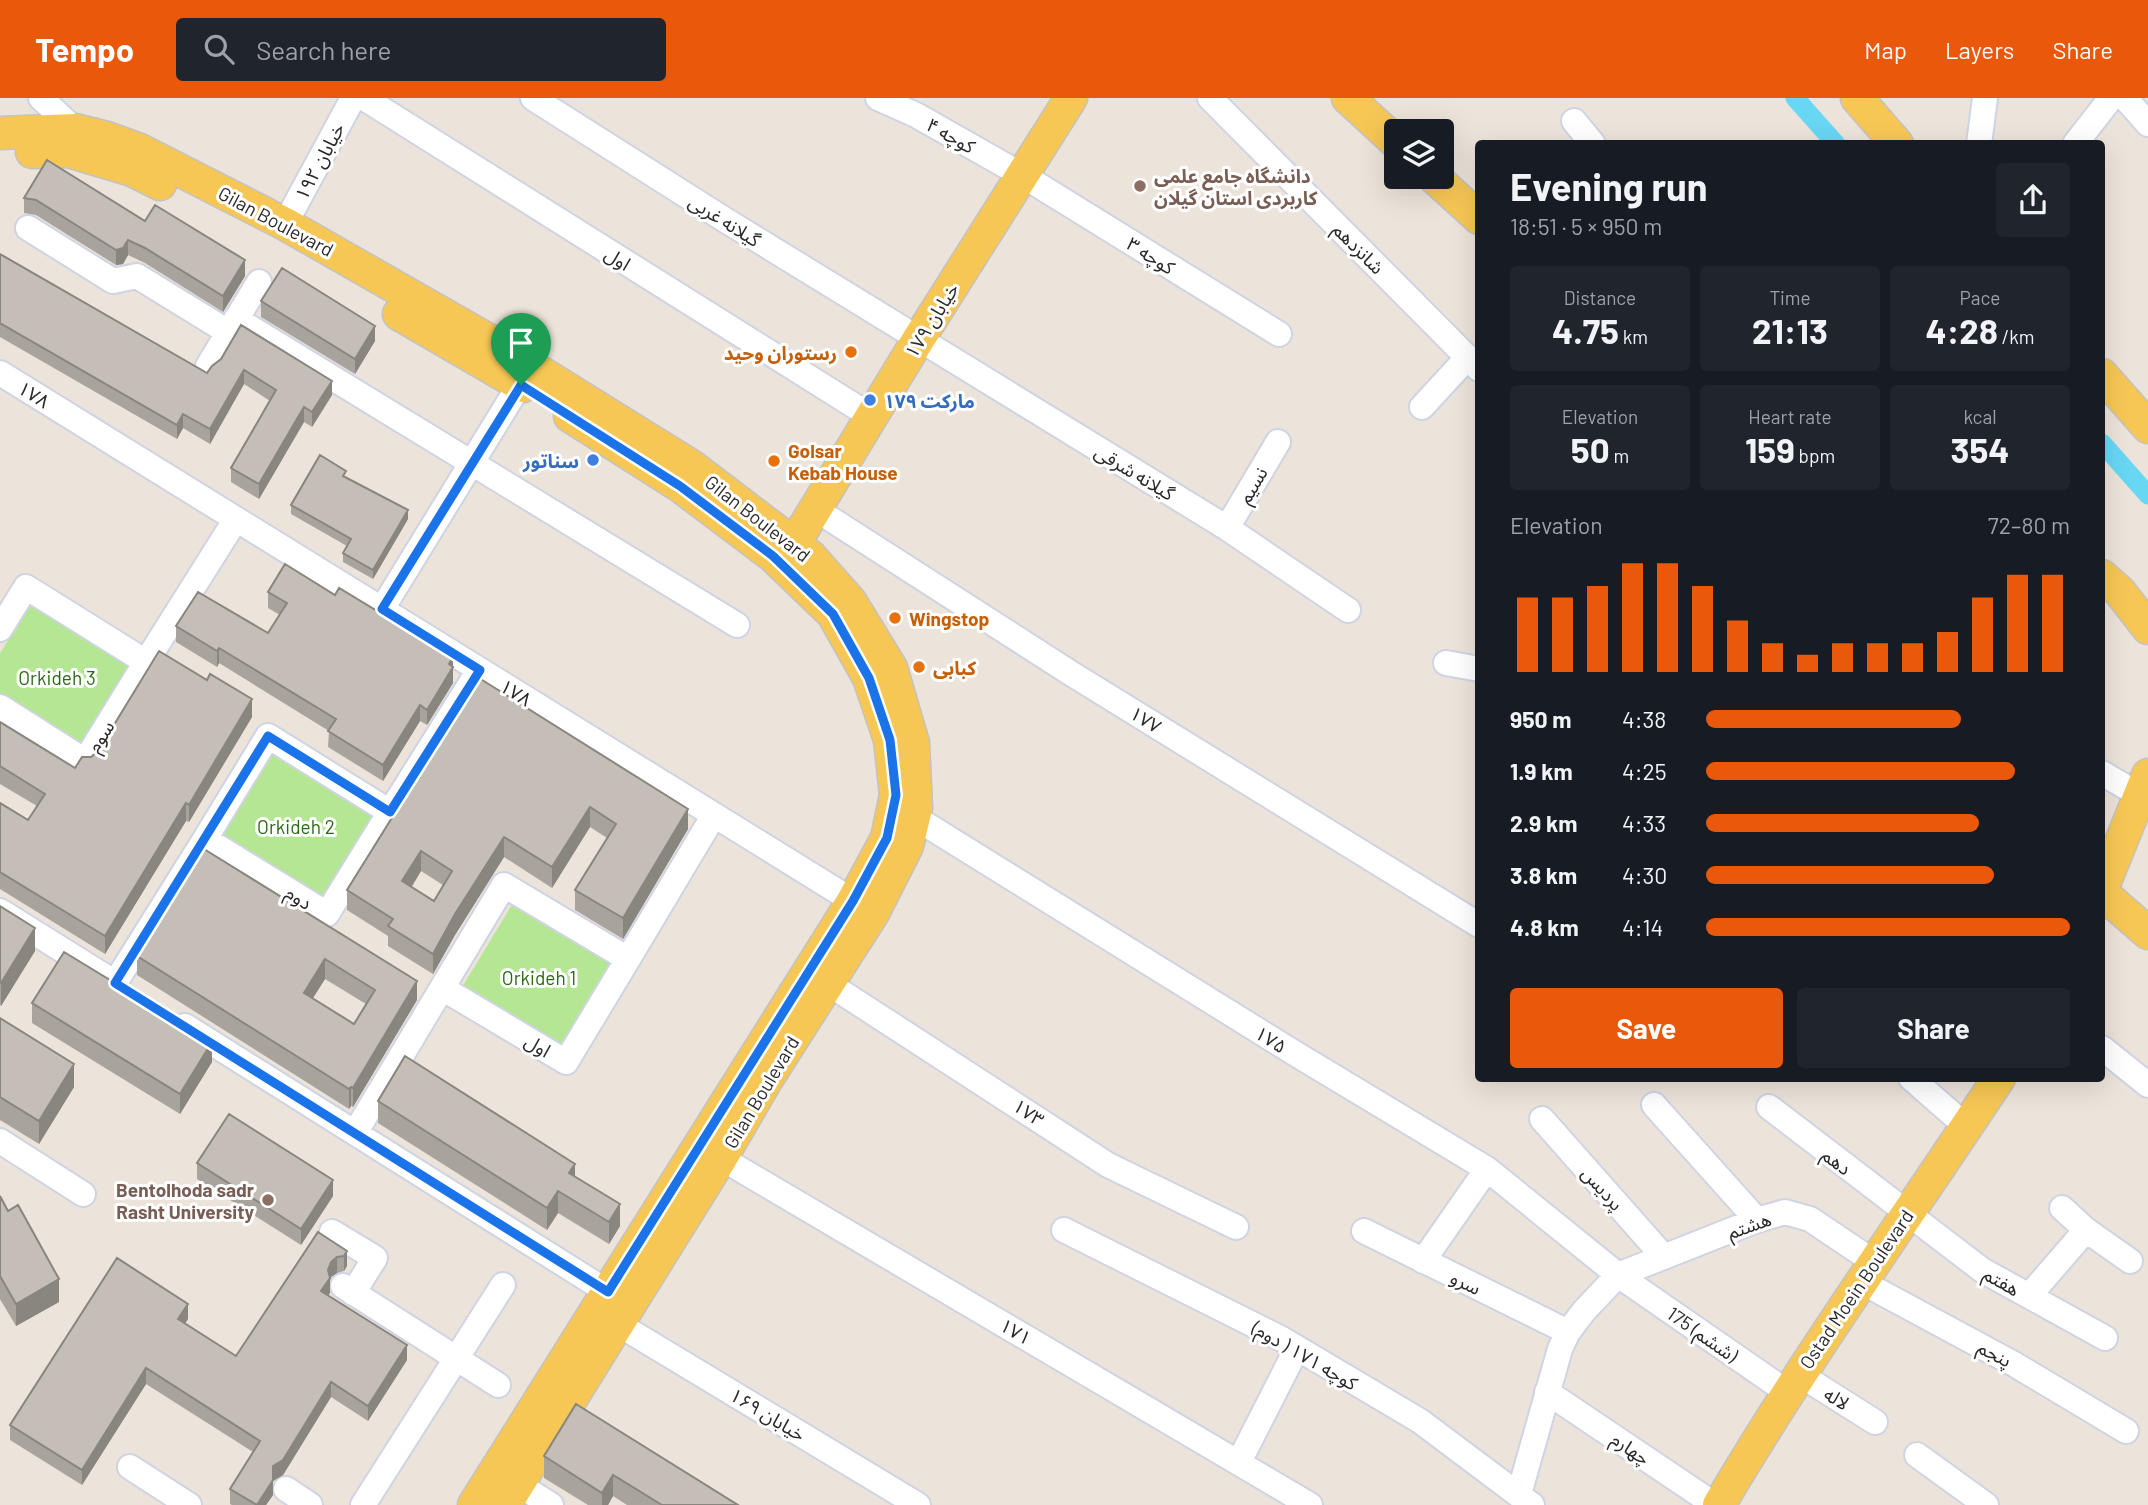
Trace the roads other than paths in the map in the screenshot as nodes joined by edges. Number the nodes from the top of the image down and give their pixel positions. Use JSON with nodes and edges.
{"nodes":[{"id":1,"x":41,"y":98,"type":"edge"},
{"id":2,"x":353,"y":98,"type":"edge"},
{"id":3,"x":364,"y":98,"type":"edge"},
{"id":4,"x":533,"y":98,"type":"edge"},
{"id":5,"x":878,"y":98,"type":"edge"},
{"id":6,"x":1071,"y":98,"type":"edge"},
{"id":7,"x":1210,"y":98,"type":"edge"},
{"id":8,"x":1348,"y":98,"type":"edge"},
{"id":9,"x":1857,"y":98,"type":"edge"},
{"id":10,"x":1985,"y":98,"type":"edge"},
{"id":11,"x":2111,"y":98,"type":"edge"},
{"id":12,"x":1574,"y":121,"type":"dead end"},
{"id":13,"x":75,"y":130,"type":"junction"},
{"id":14,"x":1384,"y":131,"type":"edge"},
{"id":15,"x":0,"y":132,"type":"edge"},
{"id":16,"x":1590,"y":140,"type":"edge"},
{"id":17,"x":1894,"y":140,"type":"edge"},
{"id":18,"x":1980,"y":140,"type":"edge"},
{"id":19,"x":2078,"y":140,"type":"edge"},
{"id":20,"x":0,"y":154,"type":"edge"},
{"id":21,"x":1022,"y":175,"type":"junction"},
{"id":22,"x":1447,"y":189,"type":"edge"},
{"id":23,"x":1475,"y":214,"type":"edge"},
{"id":24,"x":285,"y":224,"type":"junction"},
{"id":25,"x":28,"y":228,"type":"dead end"},
{"id":26,"x":259,"y":282,"type":"dead end"},
{"id":27,"x":232,"y":326,"type":"junction"},
{"id":28,"x":1279,"y":334,"type":"dead end"},
{"id":29,"x":918,"y":340,"type":"junction"},
{"id":30,"x":1473,"y":363,"type":"edge"},
{"id":31,"x":208,"y":366,"type":"edge"},
{"id":32,"x":0,"y":373,"type":"edge"},
{"id":33,"x":526,"y":375,"type":"junction"},
{"id":34,"x":2105,"y":378,"type":"edge"},
{"id":35,"x":1422,"y":407,"type":"dead end"},
{"id":36,"x":872,"y":417,"type":"junction"},
{"id":37,"x":2148,"y":427,"type":"edge"},
{"id":38,"x":1278,"y":442,"type":"dead end"},
{"id":39,"x":473,"y":463,"type":"junction"},
{"id":40,"x":815,"y":509,"type":"junction"},
{"id":41,"x":236,"y":519,"type":"junction"},
{"id":42,"x":1227,"y":528,"type":"junction"},
{"id":43,"x":794,"y":544,"type":"junction"},
{"id":44,"x":2105,"y":579,"type":"edge"},
{"id":45,"x":382,"y":609,"type":"junction"},
{"id":46,"x":1348,"y":610,"type":"dead end"},
{"id":47,"x":737,"y":625,"type":"dead end"},
{"id":48,"x":2148,"y":628,"type":"edge"},
{"id":49,"x":0,"y":629,"type":"edge"},
{"id":50,"x":146,"y":662,"type":"junction"},
{"id":51,"x":1446,"y":663,"type":"dead end"},
{"id":52,"x":1475,"y":669,"type":"edge"},
{"id":53,"x":480,"y":670,"type":"junction"},
{"id":54,"x":0,"y":708,"type":"edge"},
{"id":55,"x":2105,"y":774,"type":"edge"},
{"id":56,"x":2145,"y":791,"type":"edge"},
{"id":57,"x":390,"y":812,"type":"junction"},
{"id":58,"x":714,"y":815,"type":"junction"},
{"id":59,"x":914,"y":817,"type":"junction"},
{"id":60,"x":205,"y":839,"type":"junction"},
{"id":61,"x":2105,"y":884,"type":"edge"},
{"id":62,"x":2105,"y":894,"type":"edge"},
{"id":63,"x":853,"y":901,"type":"junction"},
{"id":64,"x":0,"y":911,"type":"edge"},
{"id":65,"x":1475,"y":923,"type":"edge"},
{"id":66,"x":2148,"y":933,"type":"edge"},
{"id":67,"x":628,"y":959,"type":"junction"},
{"id":68,"x":115,"y":983,"type":"junction"},
{"id":69,"x":829,"y":984,"type":"junction"},
{"id":70,"x":442,"y":988,"type":"junction"},
{"id":71,"x":138,"y":997,"type":"edge"},
{"id":72,"x":160,"y":1011,"type":"edge"},
{"id":73,"x":2105,"y":1050,"type":"edge"},
{"id":74,"x":1916,"y":1082,"type":"edge"},
{"id":75,"x":1996,"y":1082,"type":"edge"},
{"id":76,"x":2148,"y":1085,"type":"edge"},
{"id":77,"x":1654,"y":1105,"type":"dead end"},
{"id":78,"x":1769,"y":1107,"type":"dead end"},
{"id":79,"x":1542,"y":1119,"type":"dead end"},
{"id":80,"x":1967,"y":1127,"type":"junction"},
{"id":81,"x":355,"y":1133,"type":"junction"},
{"id":82,"x":0,"y":1141,"type":"edge"},
{"id":83,"x":722,"y":1158,"type":"junction"},
{"id":84,"x":1487,"y":1169,"type":"junction"},
{"id":85,"x":83,"y":1194,"type":"dead end"},
{"id":86,"x":2062,"y":1208,"type":"dead end"},
{"id":87,"x":1906,"y":1213,"type":"junction"},
{"id":88,"x":1757,"y":1220,"type":"junction"},
{"id":89,"x":1236,"y":1227,"type":"dead end"},
{"id":90,"x":1064,"y":1230,"type":"dead end"},
{"id":91,"x":2086,"y":1230,"type":"junction"},
{"id":92,"x":1364,"y":1231,"type":"dead end"},
{"id":93,"x":332,"y":1232,"type":"dead end"},
{"id":94,"x":1664,"y":1257,"type":"junction"},
{"id":95,"x":1423,"y":1261,"type":"junction"},
{"id":96,"x":2130,"y":1261,"type":"dead end"},
{"id":97,"x":1867,"y":1272,"type":"junction"},
{"id":98,"x":1618,"y":1275,"type":"junction"},
{"id":99,"x":503,"y":1285,"type":"dead end"},
{"id":100,"x":608,"y":1292,"type":"junction"},
{"id":101,"x":2029,"y":1296,"type":"junction"},
{"id":102,"x":618,"y":1324,"type":"junction"},
{"id":103,"x":1568,"y":1332,"type":"junction"},
{"id":104,"x":2105,"y":1338,"type":"dead end"},
{"id":105,"x":1297,"y":1348,"type":"junction"},
{"id":106,"x":456,"y":1358,"type":"junction"},
{"id":107,"x":1793,"y":1383,"type":"junction"},
{"id":108,"x":498,"y":1385,"type":"dead end"},
{"id":109,"x":1547,"y":1392,"type":"junction"},
{"id":110,"x":1875,"y":1422,"type":"dead end"},
{"id":111,"x":2126,"y":1431,"type":"dead end"},
{"id":112,"x":1917,"y":1455,"type":"dead end"},
{"id":113,"x":1239,"y":1462,"type":"junction"},
{"id":114,"x":130,"y":1467,"type":"dead end"},
{"id":115,"x":286,"y":1489,"type":"dead end"},
{"id":116,"x":512,"y":1495,"type":"edge"},
{"id":117,"x":1525,"y":1499,"type":"edge"},
{"id":118,"x":190,"y":1505,"type":"edge"},
{"id":119,"x":310,"y":1505,"type":"edge"},
{"id":120,"x":363,"y":1505,"type":"edge"},
{"id":121,"x":474,"y":1505,"type":"edge"},
{"id":122,"x":551,"y":1505,"type":"edge"},
{"id":123,"x":918,"y":1505,"type":"edge"},
{"id":124,"x":1310,"y":1505,"type":"edge"},
{"id":125,"x":1717,"y":1505,"type":"edge"},
{"id":126,"x":1986,"y":1505,"type":"edge"}],
"edges":[{"from":1,"to":13,"type":"street"},
{"from":2,"to":24,"type":"street","name":"خیابان ۱۹۲"},
{"from":3,"to":36,"type":"street","name":"اول"},
{"from":4,"to":29,"type":"street","name":"گیلانه غربی"},
{"from":5,"to":21,"type":"street","name":"کوچه ۴"},
{"from":6,"to":21,"type":"main road","name":"خیابان ۱۷۹"},
{"from":7,"to":30,"type":"street","name":"شانزدهم"},
{"from":8,"to":14,"type":"main road"},
{"from":9,"to":17,"type":"main road"},
{"from":10,"to":18,"type":"street"},
{"from":11,"to":19,"type":"street"},
{"from":12,"to":16,"type":"street"},
{"from":13,"to":15,"type":"main road","name":"Gilan Boulevard"},
{"from":13,"to":24,"type":"main road","name":"Gilan Boulevard"},
{"from":20,"to":33,"type":"main road","name":"Gilan Boulevard"},
{"from":21,"to":28,"type":"street","name":"کوچه ۳"},
{"from":21,"to":29,"type":"main road","name":"خیابان ۱۷۹"},
{"from":22,"to":23,"type":"main road"},
{"from":24,"to":33,"type":"main road","name":"Gilan Boulevard"},
{"from":25,"to":27,"type":"street"},
{"from":26,"to":27,"type":"street"},
{"from":27,"to":31,"type":"street"},
{"from":27,"to":39,"type":"street"},
{"from":29,"to":36,"type":"main road","name":"خیابان ۱۷۹"},
{"from":29,"to":42,"type":"street","name":"گیلانه شرقی"},
{"from":30,"to":35,"type":"street"},
{"from":32,"to":41,"type":"street","name":"۱۷۸"},
{"from":33,"to":39,"type":"street"},
{"from":33,"to":43,"type":"main road","name":"Gilan Boulevard"},
{"from":33,"to":63,"type":"main road","name":"Gilan Boulevard"},
{"from":34,"to":37,"type":"main road"},
{"from":36,"to":40,"type":"main road","name":"خیابان ۱۷۹"},
{"from":38,"to":42,"type":"street","name":"نسیم"},
{"from":39,"to":45,"type":"street"},
{"from":39,"to":47,"type":"street"},
{"from":40,"to":43,"type":"main road","name":"خیابان ۱۷۹"},
{"from":40,"to":65,"type":"street","name":"۱۷۷"},
{"from":41,"to":45,"type":"street","name":"۱۷۸"},
{"from":41,"to":50,"type":"street","name":"سوم"},
{"from":42,"to":46,"type":"street","name":"گیلانه شرقی"},
{"from":43,"to":59,"type":"main road","name":"Gilan Boulevard"},
{"from":44,"to":48,"type":"main road"},
{"from":45,"to":53,"type":"street","name":"۱۷۸"},
{"from":49,"to":50,"type":"street"},
{"from":50,"to":54,"type":"street","name":"سوم"},
{"from":51,"to":52,"type":"street"},
{"from":53,"to":57,"type":"street","name":"دوم"},
{"from":53,"to":58,"type":"street","name":"۱۷۸"},
{"from":55,"to":56,"type":"street"},
{"from":56,"to":61,"type":"main road"},
{"from":57,"to":60,"type":"street","name":"دوم"},
{"from":57,"to":60,"type":"street"},
{"from":58,"to":63,"type":"street","name":"۱۷۸"},
{"from":58,"to":67,"type":"street","name":"اول"},
{"from":59,"to":69,"type":"main road","name":"Gilan Boulevard"},
{"from":59,"to":84,"type":"street","name":"۱۷۵"},
{"from":60,"to":68,"type":"street"},
{"from":62,"to":66,"type":"main road"},
{"from":63,"to":100,"type":"main road","name":"Gilan Boulevard"},
{"from":64,"to":68,"type":"street"},
{"from":67,"to":70,"type":"street","name":"اول"},
{"from":67,"to":70,"type":"street"},
{"from":68,"to":71,"type":"street"},
{"from":69,"to":83,"type":"main road","name":"Gilan Boulevard"},
{"from":69,"to":89,"type":"street","name":"۱۷۳"},
{"from":70,"to":81,"type":"street"},
{"from":72,"to":81,"type":"street"},
{"from":73,"to":76,"type":"street"},
{"from":74,"to":80,"type":"street"},
{"from":75,"to":80,"type":"main road","name":"Ostad Moein Boulevard"},
{"from":77,"to":88,"type":"street"},
{"from":78,"to":87,"type":"street","name":"دهم"},
{"from":79,"to":94,"type":"street","name":"پردیس"},
{"from":80,"to":87,"type":"main road","name":"Ostad Moein Boulevard"},
{"from":81,"to":100,"type":"street"},
{"from":82,"to":85,"type":"street"},
{"from":83,"to":102,"type":"main road","name":"Gilan Boulevard"},
{"from":83,"to":113,"type":"street","name":"۱۷۱"},
{"from":84,"to":95,"type":"street"},
{"from":84,"to":98,"type":"street","name":"۱۷۵"},
{"from":86,"to":91,"type":"street"},
{"from":87,"to":97,"type":"main road","name":"Ostad Moein Boulevard"},
{"from":87,"to":101,"type":"street","name":"هفتم"},
{"from":88,"to":94,"type":"street","name":"هشتم"},
{"from":88,"to":97,"type":"street","name":"هشتم"},
{"from":90,"to":105,"type":"street","name":"کوچه ۱۷۱ ( دوم)"},
{"from":91,"to":96,"type":"street"},
{"from":91,"to":101,"type":"street"},
{"from":92,"to":95,"type":"street","name":"سرو"},
{"from":93,"to":106,"type":"street"},
{"from":94,"to":98,"type":"street","name":"هشتم"},
{"from":95,"to":103,"type":"street","name":"سرو"},
{"from":97,"to":107,"type":"main road","name":"Ostad Moein Boulevard"},
{"from":97,"to":111,"type":"street","name":"پنجم"},
{"from":98,"to":103,"type":"street"},
{"from":98,"to":107,"type":"street","name":"175 (ششم)"},
{"from":99,"to":106,"type":"street"},
{"from":100,"to":121,"type":"main road","name":"Gilan Boulevard"},
{"from":101,"to":104,"type":"street","name":"هفتم"},
{"from":102,"to":116,"type":"main road","name":"Gilan Boulevard"},
{"from":102,"to":123,"type":"street","name":"خیابان ۱۶۹"},
{"from":103,"to":109,"type":"street"},
{"from":105,"to":113,"type":"street"},
{"from":105,"to":117,"type":"street","name":"کوچه ۱۷۱ ( دوم)"},
{"from":106,"to":108,"type":"street"},
{"from":106,"to":120,"type":"street"},
{"from":107,"to":110,"type":"street","name":"لاله"},
{"from":107,"to":125,"type":"main road","name":"Ostad Moein Boulevard"},
{"from":109,"to":117,"type":"street"},
{"from":109,"to":125,"type":"street","name":"چهارم"},
{"from":112,"to":126,"type":"street"},
{"from":113,"to":124,"type":"street","name":"۱۷۱"},
{"from":114,"to":118,"type":"street"},
{"from":115,"to":119,"type":"street"},
{"from":116,"to":122,"type":"street"}]}
